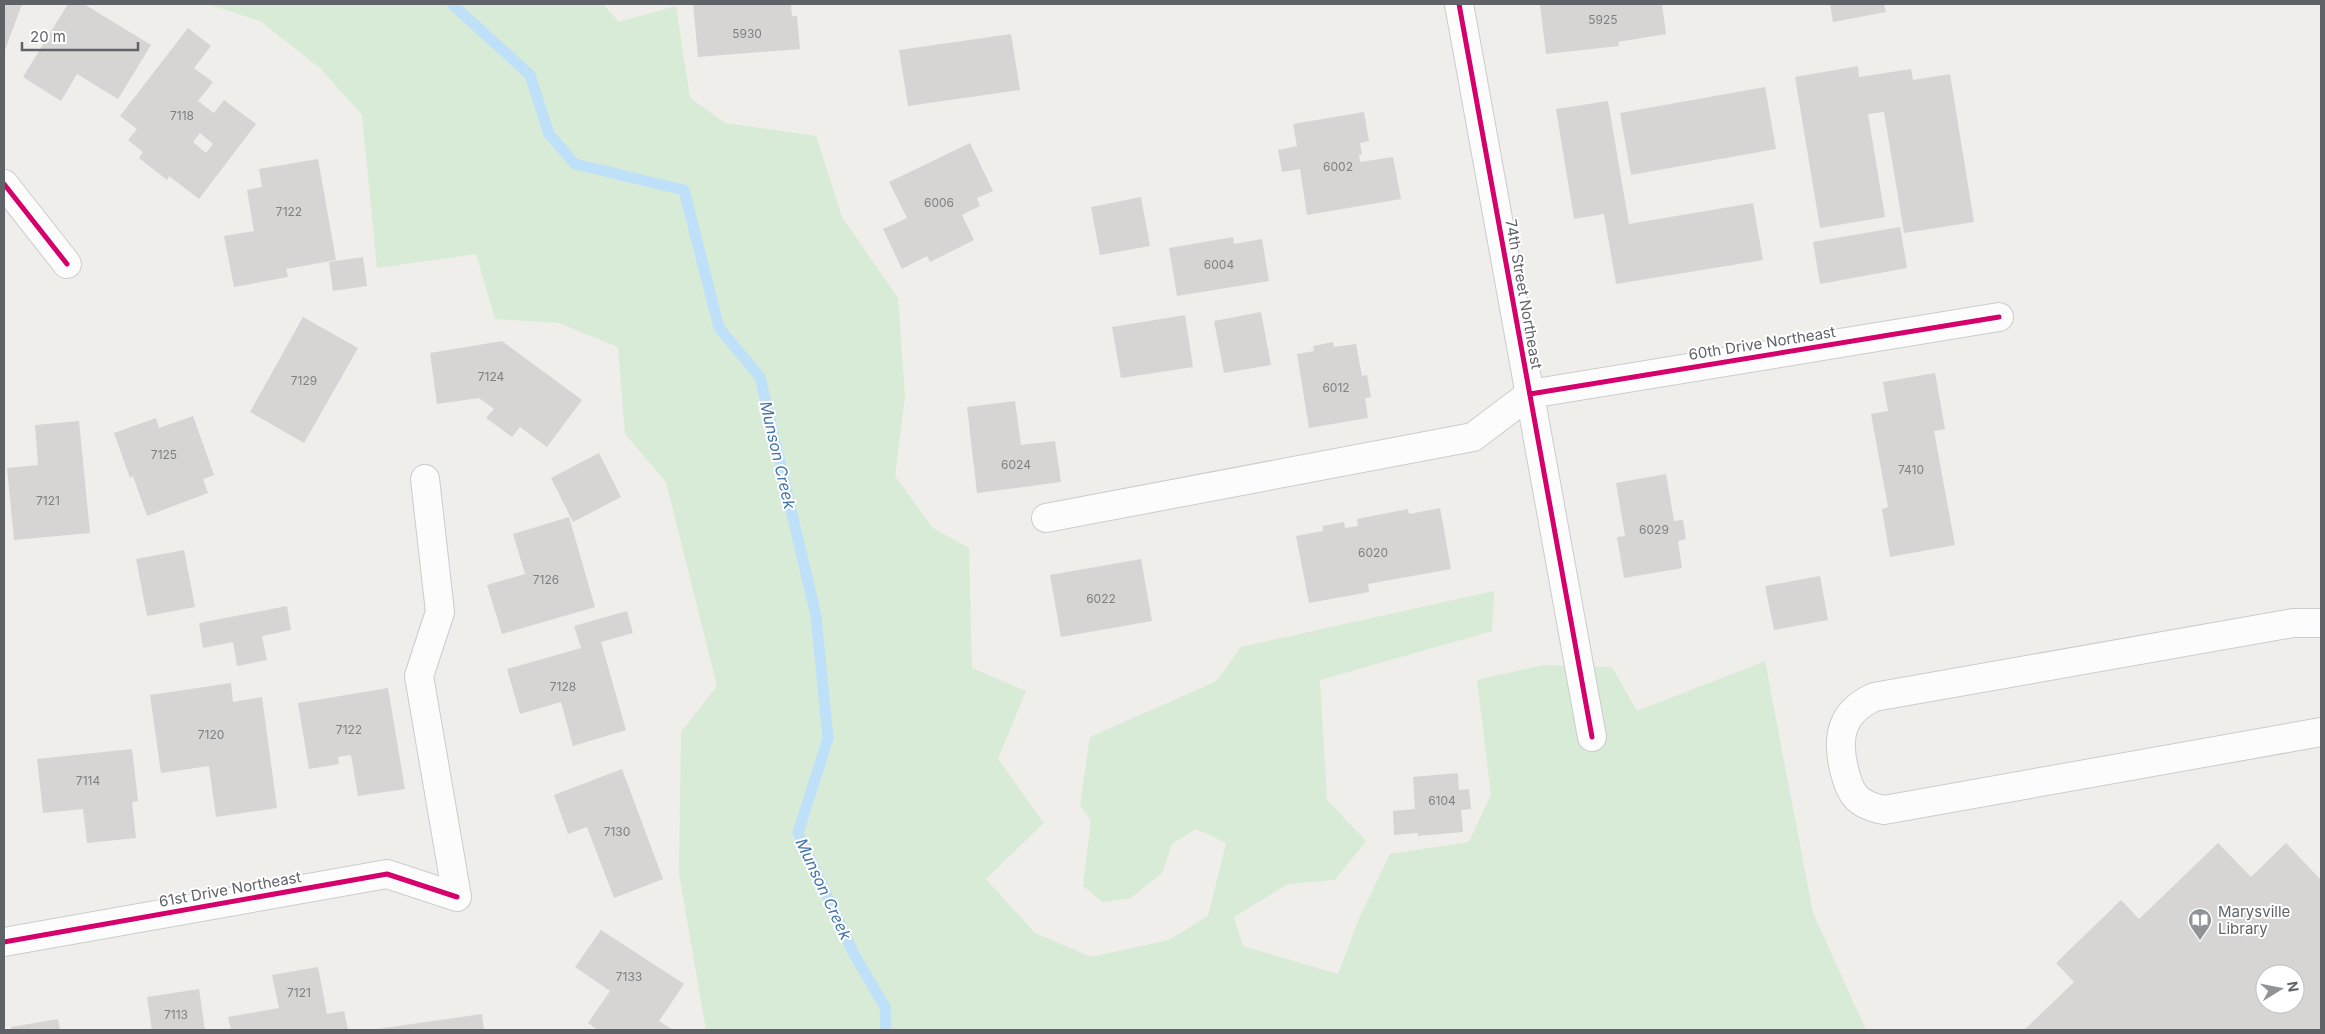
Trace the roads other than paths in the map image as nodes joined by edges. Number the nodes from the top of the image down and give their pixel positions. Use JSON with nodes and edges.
{"nodes":[{"id":1,"x":1459,"y":4,"type":"edge"},
{"id":2,"x":4,"y":184,"type":"edge"},
{"id":3,"x":67,"y":264,"type":"dead end"},
{"id":4,"x":1999,"y":316,"type":"dead end"},
{"id":5,"x":1530,"y":394,"type":"junction"},
{"id":6,"x":425,"y":479,"type":"dead end"},
{"id":7,"x":1046,"y":518,"type":"dead end"},
{"id":8,"x":2321,"y":624,"type":"edge"},
{"id":9,"x":2321,"y":732,"type":"edge"},
{"id":10,"x":1592,"y":737,"type":"dead end"},
{"id":11,"x":4,"y":942,"type":"edge"}],
"edges":[{"from":1,"to":5,"type":"street","name":"74th Street Northeast"},
{"from":2,"to":3,"type":"street"},
{"from":4,"to":5,"type":"street","name":"60th Drive Northeast"},
{"from":5,"to":7,"type":"street"},
{"from":5,"to":10,"type":"street","name":"74th Street Northeast"},
{"from":6,"to":11,"type":"street","name":"61st Drive Northeast"},
{"from":8,"to":9,"type":"street"}]}
